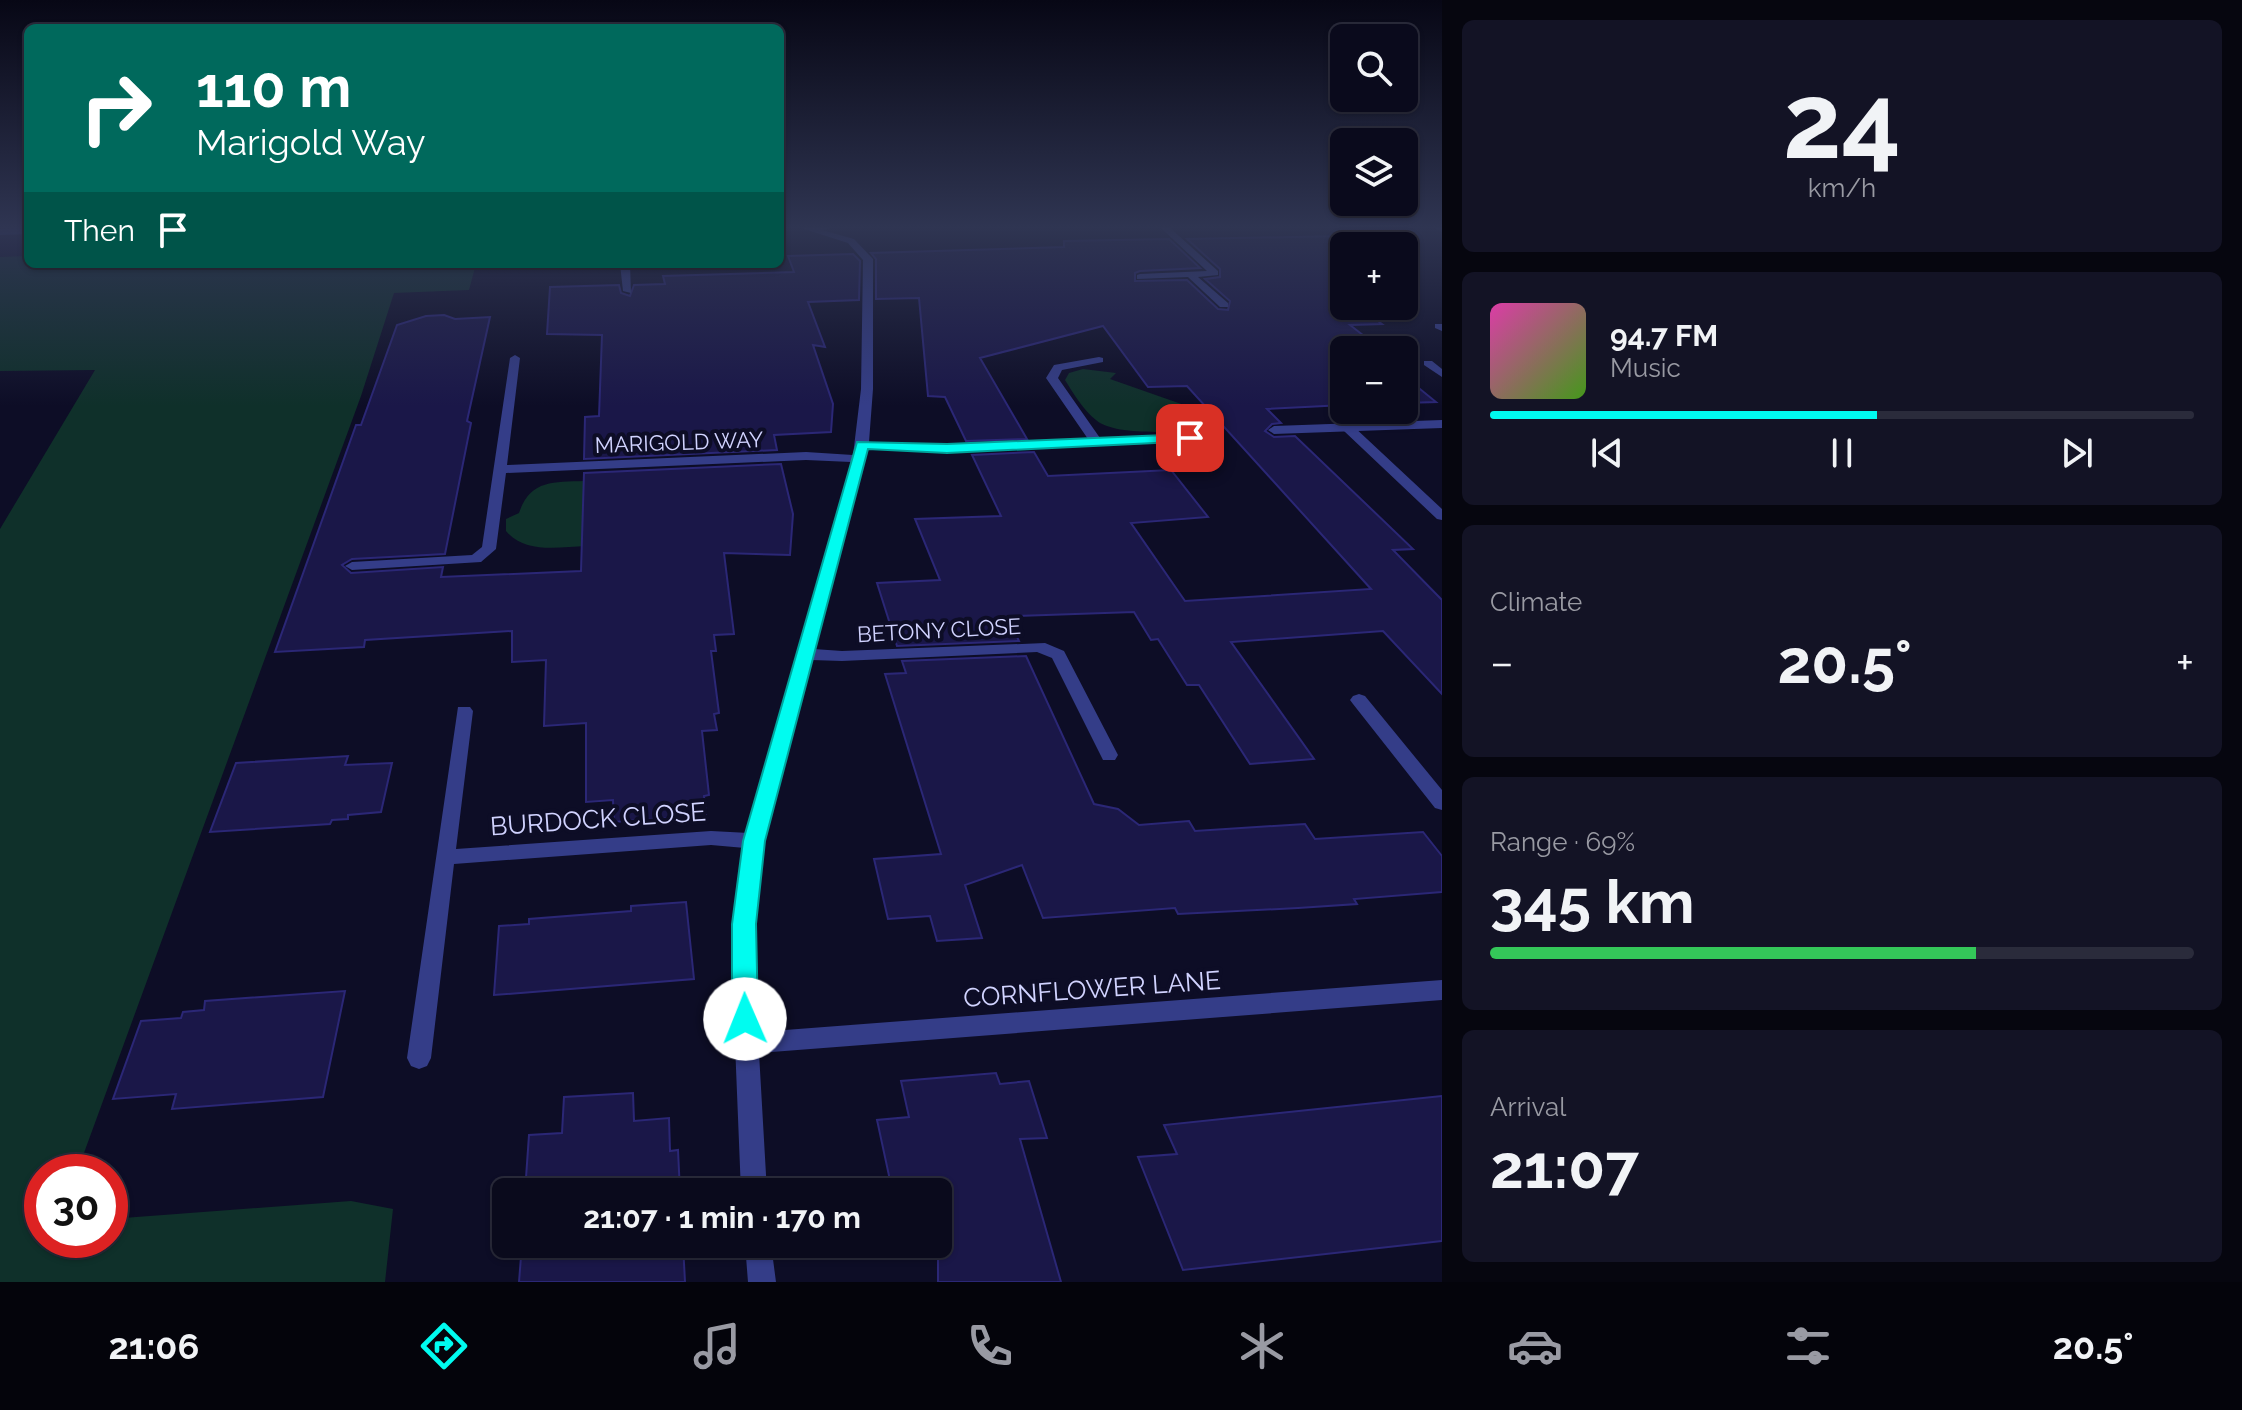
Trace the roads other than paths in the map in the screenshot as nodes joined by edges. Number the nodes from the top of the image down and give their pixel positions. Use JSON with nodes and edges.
{"nodes":[{"id":1,"x":628,"y":287,"type":"edge"},
{"id":2,"x":868,"y":287,"type":"edge"},
{"id":3,"x":1204,"y":287,"type":"edge"},
{"id":4,"x":628,"y":291,"type":"dead end"},
{"id":5,"x":1224,"y":305,"type":"dead end"},
{"id":6,"x":515,"y":358,"type":"dead end"},
{"id":7,"x":1099,"y":360,"type":"dead end"},
{"id":8,"x":1428,"y":363,"type":"dead end"},
{"id":9,"x":1442,"y":374,"type":"edge"},
{"id":10,"x":1442,"y":424,"type":"edge"},
{"id":11,"x":1348,"y":428,"type":"junction"},
{"id":12,"x":1274,"y":430,"type":"dead end"},
{"id":13,"x":1209,"y":437,"type":"dead end"},
{"id":14,"x":1096,"y":442,"type":"junction"},
{"id":15,"x":860,"y":452,"type":"junction"},
{"id":16,"x":501,"y":469,"type":"junction"},
{"id":17,"x":1442,"y":516,"type":"edge"},
{"id":18,"x":352,"y":566,"type":"dead end"},
{"id":19,"x":805,"y":654,"type":"junction"},
{"id":20,"x":1359,"y":700,"type":"dead end"},
{"id":21,"x":464,"y":711,"type":"dead end"},
{"id":22,"x":1109,"y":755,"type":"dead end"},
{"id":23,"x":1442,"y":803,"type":"edge"},
{"id":24,"x":754,"y":841,"type":"junction"},
{"id":25,"x":446,"y":857,"type":"junction"},
{"id":26,"x":1442,"y":990,"type":"edge"},
{"id":27,"x":745,"y":1044,"type":"junction"},
{"id":28,"x":419,"y":1058,"type":"dead end"},
{"id":29,"x":753,"y":1178,"type":"edge"},
{"id":30,"x":759,"y":1258,"type":"edge"},
{"id":31,"x":762,"y":1282,"type":"edge"}],
"edges":[{"from":1,"to":4,"type":"street"},
{"from":2,"to":15,"type":"street"},
{"from":3,"to":5,"type":"street"},
{"from":6,"to":16,"type":"street"},
{"from":7,"to":14,"type":"street"},
{"from":8,"to":9,"type":"street"},
{"from":10,"to":11,"type":"street"},
{"from":11,"to":12,"type":"street"},
{"from":11,"to":17,"type":"street"},
{"from":13,"to":14,"type":"street","name":"MARIGOLD WAY"},
{"from":14,"to":15,"type":"street","name":"MARIGOLD WAY"},
{"from":15,"to":16,"type":"street","name":"MARIGOLD WAY"},
{"from":15,"to":19,"type":"street"},
{"from":16,"to":18,"type":"street"},
{"from":19,"to":22,"type":"street","name":"BETONY CLOSE"},
{"from":19,"to":24,"type":"street"},
{"from":20,"to":23,"type":"street"},
{"from":21,"to":25,"type":"street"},
{"from":24,"to":25,"type":"street","name":"BURDOCK CLOSE"},
{"from":24,"to":27,"type":"street"},
{"from":25,"to":28,"type":"street"},
{"from":26,"to":27,"type":"street","name":"CORNFLOWER LANE"},
{"from":27,"to":29,"type":"street"},
{"from":30,"to":31,"type":"street"}]}
